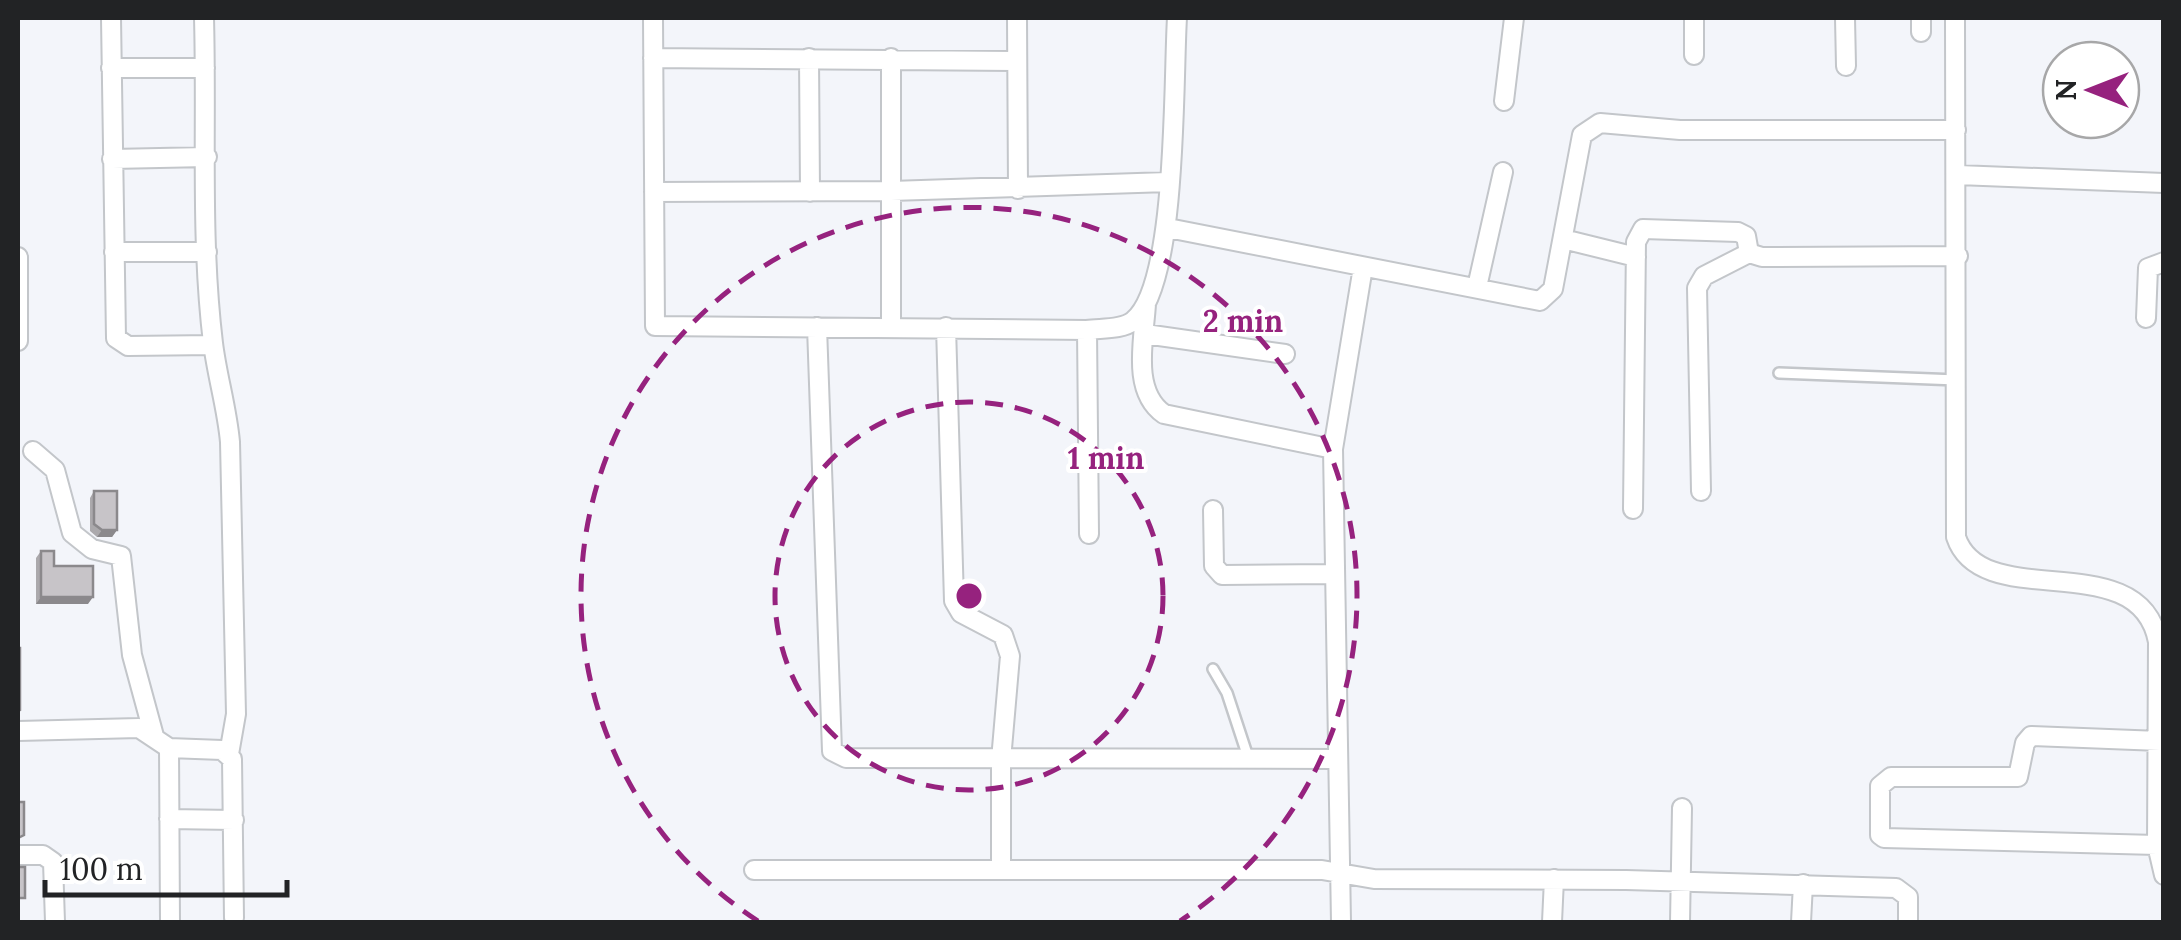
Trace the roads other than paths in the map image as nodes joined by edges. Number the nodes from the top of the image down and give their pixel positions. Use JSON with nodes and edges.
{"nodes":[{"id":1,"x":110,"y":18,"type":"edge"},
{"id":2,"x":204,"y":18,"type":"edge"},
{"id":3,"x":652,"y":18,"type":"edge"},
{"id":4,"x":1017,"y":18,"type":"edge"},
{"id":5,"x":1177,"y":18,"type":"edge"},
{"id":6,"x":1514,"y":18,"type":"edge"},
{"id":7,"x":1694,"y":18,"type":"edge"},
{"id":8,"x":1845,"y":18,"type":"edge"},
{"id":9,"x":1955,"y":18,"type":"edge"},
{"id":10,"x":1694,"y":54,"type":"dead end"},
{"id":11,"x":653,"y":58,"type":"junction"},
{"id":12,"x":809,"y":58,"type":"junction"},
{"id":13,"x":891,"y":58,"type":"junction"},
{"id":14,"x":1014,"y":61,"type":"junction"},
{"id":15,"x":1846,"y":66,"type":"dead end"},
{"id":16,"x":111,"y":68,"type":"junction"},
{"id":17,"x":205,"y":68,"type":"junction"},
{"id":18,"x":1504,"y":101,"type":"dead end"},
{"id":19,"x":1956,"y":130,"type":"junction"},
{"id":20,"x":208,"y":158,"type":"junction"},
{"id":21,"x":112,"y":159,"type":"junction"},
{"id":22,"x":1502,"y":172,"type":"dead end"},
{"id":23,"x":1958,"y":175,"type":"junction"},
{"id":24,"x":1168,"y":182,"type":"junction"},
{"id":25,"x":2164,"y":182,"type":"edge"},
{"id":26,"x":1018,"y":189,"type":"junction"},
{"id":27,"x":890,"y":191,"type":"junction"},
{"id":28,"x":654,"y":192,"type":"junction"},
{"id":29,"x":810,"y":192,"type":"junction"},
{"id":30,"x":1168,"y":228,"type":"junction"},
{"id":31,"x":1562,"y":239,"type":"junction"},
{"id":32,"x":114,"y":252,"type":"junction"},
{"id":33,"x":207,"y":252,"type":"junction"},
{"id":34,"x":1749,"y":253,"type":"junction"},
{"id":35,"x":1958,"y":256,"type":"junction"},
{"id":36,"x":18,"y":257,"type":"edge"},
{"id":37,"x":1636,"y":257,"type":"junction"},
{"id":38,"x":2164,"y":262,"type":"edge"},
{"id":39,"x":1364,"y":267,"type":"junction"},
{"id":40,"x":1477,"y":287,"type":"junction"},
{"id":41,"x":1146,"y":304,"type":"junction"},
{"id":42,"x":2146,"y":318,"type":"dead end"},
{"id":43,"x":18,"y":324,"type":"edge"},
{"id":44,"x":816,"y":326,"type":"junction"},
{"id":45,"x":890,"y":326,"type":"junction"},
{"id":46,"x":946,"y":326,"type":"junction"},
{"id":47,"x":1088,"y":330,"type":"junction"},
{"id":48,"x":1145,"y":334,"type":"junction"},
{"id":49,"x":18,"y":341,"type":"edge"},
{"id":50,"x":213,"y":345,"type":"junction"},
{"id":51,"x":1286,"y":354,"type":"dead end"},
{"id":52,"x":1778,"y":373,"type":"dead end"},
{"id":53,"x":1957,"y":380,"type":"junction"},
{"id":54,"x":1332,"y":449,"type":"junction"},
{"id":55,"x":32,"y":452,"type":"dead end"},
{"id":56,"x":1700,"y":491,"type":"dead end"},
{"id":57,"x":1633,"y":509,"type":"dead end"},
{"id":58,"x":1213,"y":510,"type":"dead end"},
{"id":59,"x":1089,"y":534,"type":"dead end"},
{"id":60,"x":1334,"y":574,"type":"junction"},
{"id":61,"x":2161,"y":643,"type":"edge"},
{"id":62,"x":1214,"y":670,"type":"dead end"},
{"id":63,"x":18,"y":732,"type":"edge"},
{"id":64,"x":2160,"y":740,"type":"junction"},
{"id":65,"x":161,"y":742,"type":"junction"},
{"id":66,"x":229,"y":754,"type":"junction"},
{"id":67,"x":1001,"y":760,"type":"junction"},
{"id":68,"x":1248,"y":760,"type":"junction"},
{"id":69,"x":1335,"y":760,"type":"junction"},
{"id":70,"x":2162,"y":787,"type":"edge"},
{"id":71,"x":1682,"y":808,"type":"dead end"},
{"id":72,"x":169,"y":819,"type":"junction"},
{"id":73,"x":234,"y":820,"type":"junction"},
{"id":74,"x":2157,"y":845,"type":"junction"},
{"id":75,"x":18,"y":855,"type":"edge"},
{"id":76,"x":1001,"y":868,"type":"junction"},
{"id":77,"x":754,"y":870,"type":"dead end"},
{"id":78,"x":1342,"y":873,"type":"junction"},
{"id":79,"x":2164,"y":875,"type":"edge"},
{"id":80,"x":1554,"y":879,"type":"junction"},
{"id":81,"x":1679,"y":881,"type":"junction"},
{"id":82,"x":1803,"y":884,"type":"junction"},
{"id":83,"x":234,"y":918,"type":"dead end"},
{"id":84,"x":54,"y":922,"type":"edge"},
{"id":85,"x":170,"y":922,"type":"edge"},
{"id":86,"x":1341,"y":922,"type":"edge"},
{"id":87,"x":1552,"y":922,"type":"edge"},
{"id":88,"x":1680,"y":922,"type":"edge"},
{"id":89,"x":1801,"y":922,"type":"edge"},
{"id":90,"x":1908,"y":922,"type":"edge"}],
"edges":[{"from":1,"to":16,"type":"street"},
{"from":2,"to":17,"type":"street"},
{"from":3,"to":11,"type":"street"},
{"from":4,"to":14,"type":"street"},
{"from":5,"to":24,"type":"street"},
{"from":6,"to":18,"type":"street"},
{"from":7,"to":10,"type":"street"},
{"from":8,"to":15,"type":"street"},
{"from":9,"to":19,"type":"street"},
{"from":11,"to":12,"type":"street"},
{"from":11,"to":28,"type":"street"},
{"from":12,"to":13,"type":"street"},
{"from":12,"to":29,"type":"street"},
{"from":13,"to":14,"type":"street"},
{"from":13,"to":27,"type":"street"},
{"from":14,"to":26,"type":"street"},
{"from":16,"to":17,"type":"street"},
{"from":16,"to":21,"type":"street"},
{"from":17,"to":20,"type":"street"},
{"from":19,"to":23,"type":"street"},
{"from":19,"to":31,"type":"street"},
{"from":20,"to":21,"type":"street"},
{"from":20,"to":33,"type":"street"},
{"from":21,"to":32,"type":"street"},
{"from":22,"to":40,"type":"street"},
{"from":23,"to":25,"type":"street"},
{"from":23,"to":35,"type":"street"},
{"from":24,"to":26,"type":"street"},
{"from":24,"to":30,"type":"street"},
{"from":26,"to":27,"type":"street"},
{"from":27,"to":29,"type":"street"},
{"from":27,"to":45,"type":"street"},
{"from":28,"to":29,"type":"street"},
{"from":28,"to":44,"type":"street"},
{"from":30,"to":39,"type":"street"},
{"from":30,"to":41,"type":"street"},
{"from":31,"to":37,"type":"street"},
{"from":31,"to":40,"type":"street"},
{"from":32,"to":33,"type":"street"},
{"from":32,"to":50,"type":"street"},
{"from":33,"to":50,"type":"street"},
{"from":34,"to":35,"type":"street"},
{"from":34,"to":37,"type":"street"},
{"from":34,"to":56,"type":"street"},
{"from":35,"to":53,"type":"street"},
{"from":36,"to":43,"type":"street"},
{"from":37,"to":57,"type":"street"},
{"from":38,"to":42,"type":"street"},
{"from":39,"to":40,"type":"street"},
{"from":39,"to":54,"type":"street"},
{"from":41,"to":47,"type":"street"},
{"from":41,"to":48,"type":"street"},
{"from":43,"to":49,"type":"street"},
{"from":44,"to":45,"type":"street"},
{"from":44,"to":67,"type":"street"},
{"from":45,"to":46,"type":"street"},
{"from":46,"to":47,"type":"street"},
{"from":46,"to":67,"type":"street"},
{"from":47,"to":59,"type":"street"},
{"from":48,"to":51,"type":"street"},
{"from":48,"to":54,"type":"street"},
{"from":50,"to":66,"type":"street"},
{"from":52,"to":53,"type":"lane"},
{"from":53,"to":61,"type":"street"},
{"from":54,"to":60,"type":"street"},
{"from":55,"to":65,"type":"street"},
{"from":58,"to":60,"type":"street"},
{"from":60,"to":69,"type":"street"},
{"from":61,"to":64,"type":"street"},
{"from":62,"to":68,"type":"lane"},
{"from":63,"to":65,"type":"street"},
{"from":64,"to":70,"type":"street"},
{"from":64,"to":74,"type":"street"},
{"from":65,"to":66,"type":"street"},
{"from":65,"to":72,"type":"street"},
{"from":66,"to":73,"type":"street"},
{"from":67,"to":68,"type":"street"},
{"from":67,"to":76,"type":"street"},
{"from":68,"to":69,"type":"street"},
{"from":69,"to":78,"type":"street"},
{"from":70,"to":74,"type":"street"},
{"from":71,"to":81,"type":"street"},
{"from":72,"to":73,"type":"street"},
{"from":72,"to":85,"type":"street"},
{"from":73,"to":83,"type":"street"},
{"from":74,"to":79,"type":"street"},
{"from":75,"to":84,"type":"street"},
{"from":76,"to":77,"type":"street"},
{"from":76,"to":78,"type":"street"},
{"from":78,"to":80,"type":"street"},
{"from":78,"to":86,"type":"street"},
{"from":80,"to":81,"type":"street"},
{"from":80,"to":87,"type":"street"},
{"from":81,"to":82,"type":"street"},
{"from":81,"to":88,"type":"street"},
{"from":82,"to":89,"type":"street"},
{"from":82,"to":90,"type":"street"}]}
